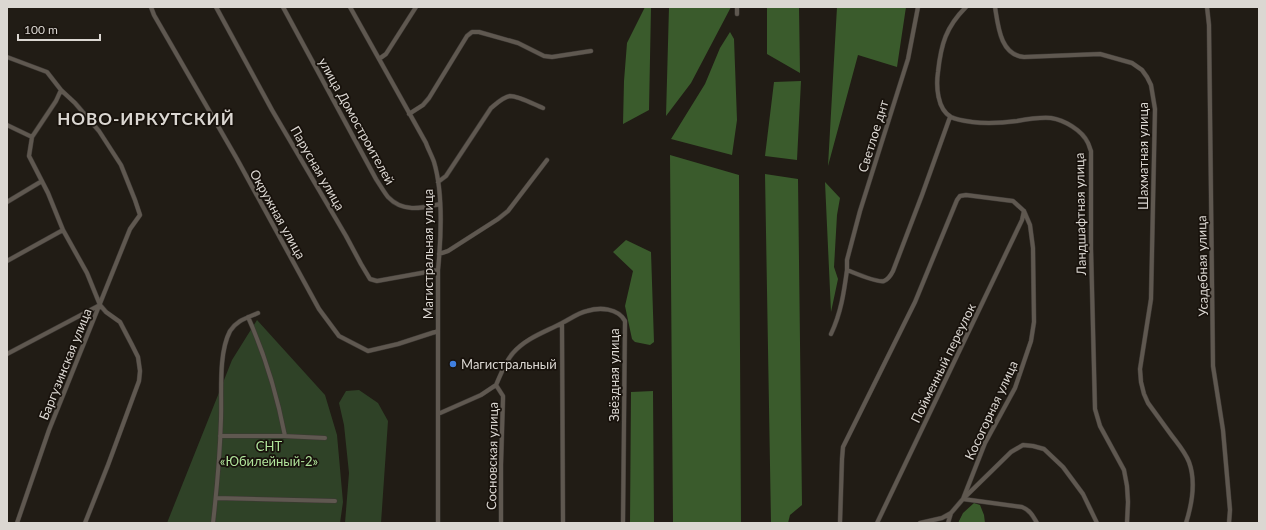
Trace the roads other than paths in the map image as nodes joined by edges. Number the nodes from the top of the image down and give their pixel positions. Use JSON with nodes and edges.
{"nodes":[{"id":1,"x":151,"y":7,"type":"edge"},
{"id":2,"x":216,"y":7,"type":"edge"},
{"id":3,"x":283,"y":7,"type":"edge"},
{"id":4,"x":350,"y":7,"type":"edge"},
{"id":5,"x":416,"y":7,"type":"edge"},
{"id":6,"x":737,"y":7,"type":"edge"},
{"id":7,"x":918,"y":7,"type":"edge"},
{"id":8,"x":966,"y":7,"type":"edge"},
{"id":9,"x":995,"y":7,"type":"edge"},
{"id":10,"x":1207,"y":7,"type":"edge"},
{"id":11,"x":737,"y":14,"type":"dead end"},
{"id":12,"x":591,"y":51,"type":"dead end"},
{"id":13,"x":7,"y":57,"type":"edge"},
{"id":14,"x":379,"y":59,"type":"junction"},
{"id":15,"x":60,"y":90,"type":"junction"},
{"id":16,"x":543,"y":108,"type":"dead end"},
{"id":17,"x":409,"y":114,"type":"junction"},
{"id":18,"x":950,"y":117,"type":"junction"},
{"id":19,"x":7,"y":125,"type":"edge"},
{"id":20,"x":32,"y":137,"type":"junction"},
{"id":21,"x":547,"y":160,"type":"dead end"},
{"id":22,"x":42,"y":182,"type":"junction"},
{"id":23,"x":438,"y":182,"type":"junction"},
{"id":24,"x":7,"y":202,"type":"edge"},
{"id":25,"x":440,"y":204,"type":"junction"},
{"id":26,"x":1024,"y":211,"type":"junction"},
{"id":27,"x":63,"y":230,"type":"junction"},
{"id":28,"x":439,"y":254,"type":"junction"},
{"id":29,"x":7,"y":261,"type":"edge"},
{"id":30,"x":438,"y":270,"type":"junction"},
{"id":31,"x":847,"y":270,"type":"junction"},
{"id":32,"x":100,"y":305,"type":"junction"},
{"id":33,"x":258,"y":313,"type":"dead end"},
{"id":34,"x":248,"y":317,"type":"junction"},
{"id":35,"x":562,"y":323,"type":"junction"},
{"id":36,"x":438,"y":331,"type":"junction"},
{"id":37,"x":832,"y":334,"type":"dead end"},
{"id":38,"x":7,"y":354,"type":"edge"},
{"id":39,"x":496,"y":385,"type":"junction"},
{"id":40,"x":438,"y":414,"type":"junction"},
{"id":41,"x":220,"y":436,"type":"junction"},
{"id":42,"x":285,"y":436,"type":"junction"},
{"id":43,"x":325,"y":438,"type":"dead end"},
{"id":44,"x":216,"y":498,"type":"junction"},
{"id":45,"x":963,"y":499,"type":"junction"},
{"id":46,"x":335,"y":501,"type":"dead end"},
{"id":47,"x":951,"y":513,"type":"junction"},
{"id":48,"x":17,"y":523,"type":"edge"},
{"id":49,"x":85,"y":523,"type":"edge"},
{"id":50,"x":213,"y":523,"type":"edge"},
{"id":51,"x":438,"y":523,"type":"edge"},
{"id":52,"x":501,"y":523,"type":"edge"},
{"id":53,"x":563,"y":523,"type":"edge"},
{"id":54,"x":623,"y":523,"type":"edge"},
{"id":55,"x":840,"y":523,"type":"edge"},
{"id":56,"x":877,"y":523,"type":"edge"},
{"id":57,"x":920,"y":523,"type":"edge"},
{"id":58,"x":948,"y":523,"type":"edge"},
{"id":59,"x":1037,"y":523,"type":"edge"},
{"id":60,"x":1097,"y":523,"type":"edge"},
{"id":61,"x":1127,"y":523,"type":"edge"},
{"id":62,"x":1186,"y":523,"type":"edge"},
{"id":63,"x":1229,"y":523,"type":"edge"}],
"edges":[{"from":1,"to":36,"type":"street","name":"Окружная улица"},
{"from":2,"to":30,"type":"street","name":"Парусная улица"},
{"from":3,"to":25,"type":"street","name":"улица Домостроителей"},
{"from":4,"to":14,"type":"street","name":"Магистральная улица"},
{"from":5,"to":14,"type":"street"},
{"from":6,"to":11,"type":"street"},
{"from":7,"to":31,"type":"street","name":"Светлое днт"},
{"from":8,"to":18,"type":"street"},
{"from":9,"to":62,"type":"street","name":"Шахматная улица"},
{"from":10,"to":63,"type":"street","name":"Усадебная улица"},
{"from":12,"to":17,"type":"street"},
{"from":13,"to":15,"type":"street"},
{"from":14,"to":17,"type":"street","name":"Магистральная улица"},
{"from":15,"to":20,"type":"street"},
{"from":15,"to":32,"type":"street","name":"Баргузинская улица"},
{"from":16,"to":23,"type":"street"},
{"from":17,"to":23,"type":"street","name":"Магистральная улица"},
{"from":18,"to":31,"type":"street"},
{"from":18,"to":61,"type":"street","name":"Ландшафтная улица"},
{"from":19,"to":20,"type":"street"},
{"from":20,"to":22,"type":"street"},
{"from":21,"to":28,"type":"street"},
{"from":22,"to":24,"type":"street"},
{"from":22,"to":27,"type":"street"},
{"from":23,"to":25,"type":"street","name":"Магистральная улица"},
{"from":25,"to":28,"type":"street","name":"Магистральная улица"},
{"from":26,"to":45,"type":"street","name":"Косогорная улица"},
{"from":26,"to":55,"type":"street"},
{"from":26,"to":56,"type":"street","name":"Пойменный переулок"},
{"from":27,"to":29,"type":"street"},
{"from":27,"to":32,"type":"street"},
{"from":28,"to":30,"type":"street","name":"Магистральная улица"},
{"from":30,"to":36,"type":"street","name":"Магистральная улица"},
{"from":31,"to":37,"type":"street","name":"Светлое днт"},
{"from":32,"to":38,"type":"street"},
{"from":32,"to":48,"type":"street","name":"Баргузинская улица"},
{"from":32,"to":49,"type":"street"},
{"from":33,"to":34,"type":"street"},
{"from":34,"to":41,"type":"street"},
{"from":34,"to":42,"type":"street"},
{"from":35,"to":39,"type":"street","name":"Звёздная улица"},
{"from":35,"to":53,"type":"street"},
{"from":35,"to":54,"type":"street","name":"Звёздная улица"},
{"from":36,"to":40,"type":"street","name":"Магистральная улица"},
{"from":39,"to":40,"type":"street","name":"Сосновская улица"},
{"from":39,"to":52,"type":"street","name":"Сосновская улица"},
{"from":40,"to":51,"type":"street","name":"Магистральная улица"},
{"from":41,"to":42,"type":"street"},
{"from":41,"to":44,"type":"street"},
{"from":42,"to":43,"type":"street"},
{"from":44,"to":46,"type":"street"},
{"from":44,"to":50,"type":"street"},
{"from":45,"to":47,"type":"street"},
{"from":45,"to":59,"type":"street"},
{"from":45,"to":60,"type":"street"},
{"from":47,"to":57,"type":"street"},
{"from":47,"to":58,"type":"street"}]}
